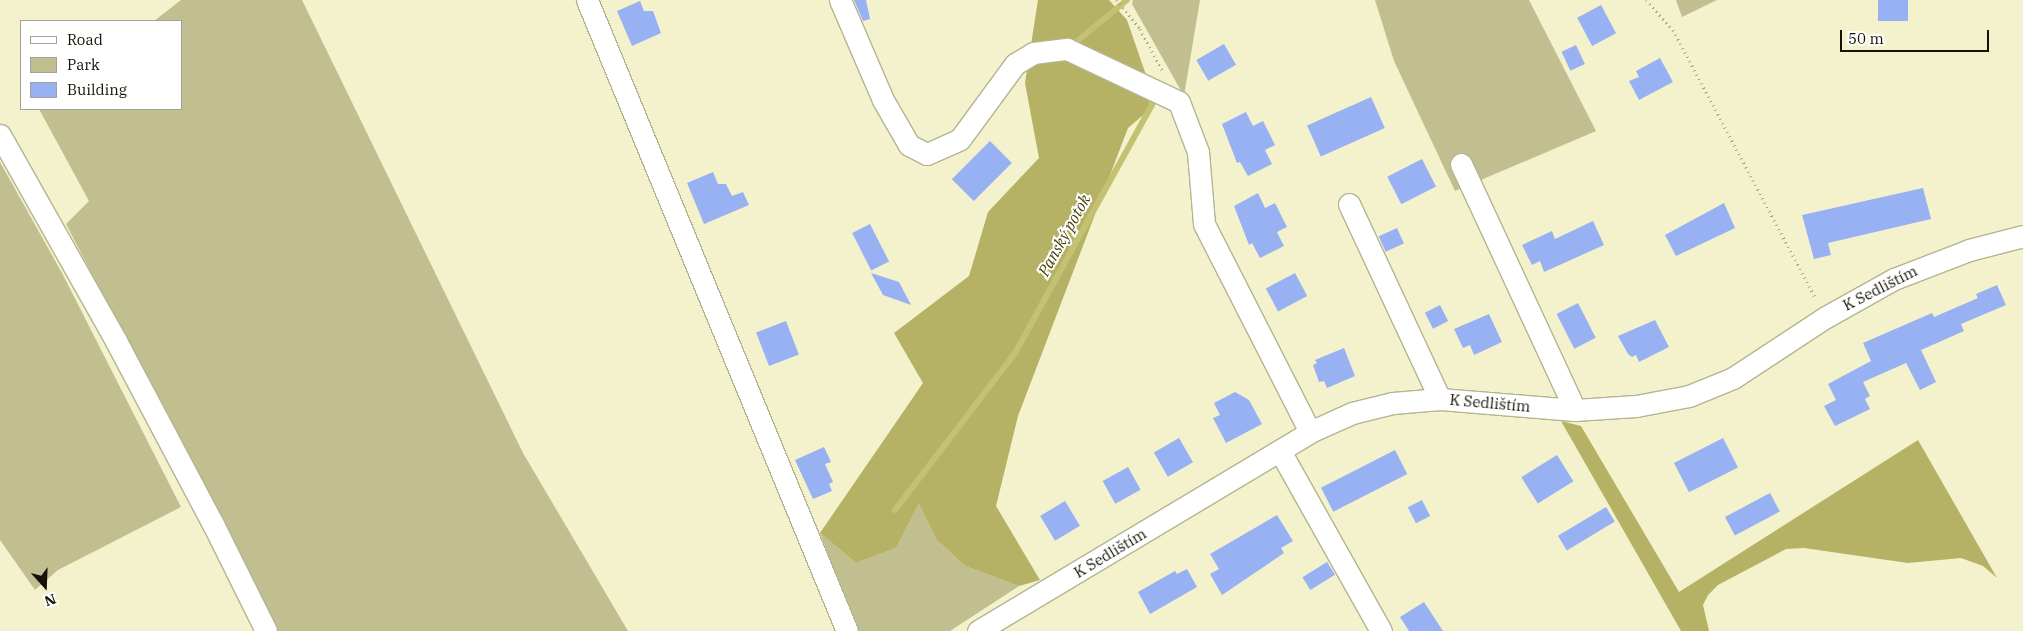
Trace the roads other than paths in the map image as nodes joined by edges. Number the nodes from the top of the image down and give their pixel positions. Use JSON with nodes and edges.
{"nodes":[{"id":1,"x":587,"y":0,"type":"edge"},
{"id":2,"x":840,"y":0,"type":"edge"},
{"id":3,"x":0,"y":135,"type":"edge"},
{"id":4,"x":1461,"y":164,"type":"dead end"},
{"id":5,"x":1349,"y":204,"type":"dead end"},
{"id":6,"x":2023,"y":236,"type":"edge"},
{"id":7,"x":1440,"y":399,"type":"junction"},
{"id":8,"x":1575,"y":410,"type":"junction"},
{"id":9,"x":1310,"y":432,"type":"junction"},
{"id":10,"x":1280,"y":451,"type":"junction"},
{"id":11,"x":266,"y":631,"type":"edge"},
{"id":12,"x":847,"y":631,"type":"edge"},
{"id":13,"x":978,"y":631,"type":"edge"},
{"id":14,"x":1381,"y":631,"type":"edge"}],
"edges":[{"from":1,"to":12,"type":"street"},
{"from":2,"to":9,"type":"street"},
{"from":3,"to":11,"type":"street"},
{"from":4,"to":8,"type":"street"},
{"from":5,"to":7,"type":"street"},
{"from":6,"to":8,"type":"street","name":"K Sedlištím"},
{"from":7,"to":8,"type":"street","name":"K Sedlištím"},
{"from":7,"to":9,"type":"street","name":"K Sedlištím"},
{"from":9,"to":10,"type":"street","name":"K Sedlištím"},
{"from":10,"to":13,"type":"street","name":"K Sedlištím"},
{"from":10,"to":14,"type":"street"}]}
